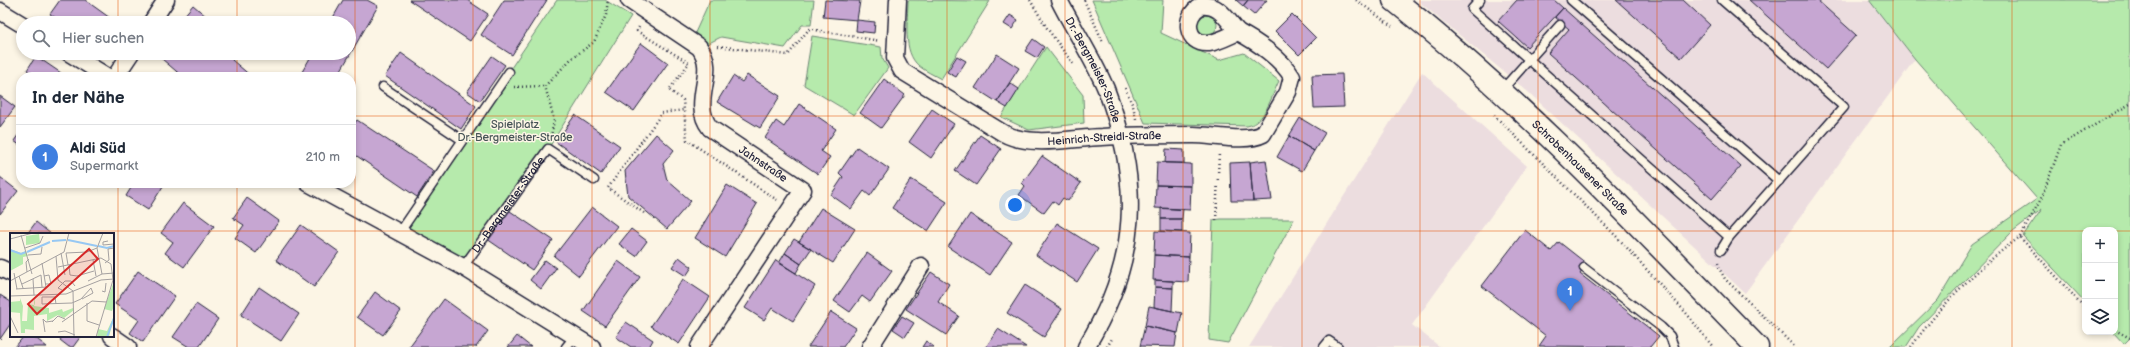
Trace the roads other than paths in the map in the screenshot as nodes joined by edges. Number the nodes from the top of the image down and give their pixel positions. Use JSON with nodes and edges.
{"nodes":[{"id":1,"x":166,"y":0,"type":"edge"},
{"id":2,"x":629,"y":0,"type":"edge"},
{"id":3,"x":898,"y":0,"type":"edge"},
{"id":4,"x":1059,"y":0,"type":"edge"},
{"id":5,"x":1394,"y":0,"type":"edge"},
{"id":6,"x":1480,"y":0,"type":"edge"},
{"id":7,"x":1571,"y":0,"type":"edge"},
{"id":8,"x":1722,"y":0,"type":"edge"},
{"id":9,"x":0,"y":11,"type":"edge"},
{"id":10,"x":156,"y":16,"type":"edge"},
{"id":11,"x":16,"y":21,"type":"edge"},
{"id":12,"x":1560,"y":24,"type":"dead end"},
{"id":13,"x":1238,"y":32,"type":"dead end"},
{"id":14,"x":80,"y":60,"type":"edge"},
{"id":15,"x":126,"y":60,"type":"edge"},
{"id":16,"x":1529,"y":60,"type":"junction"},
{"id":17,"x":100,"y":72,"type":"edge"},
{"id":18,"x":118,"y":72,"type":"edge"},
{"id":19,"x":509,"y":72,"type":"dead end"},
{"id":20,"x":383,"y":87,"type":"dead end"},
{"id":21,"x":1501,"y":91,"type":"junction"},
{"id":22,"x":1121,"y":136,"type":"junction"},
{"id":23,"x":462,"y":140,"type":"junction"},
{"id":24,"x":594,"y":180,"type":"dead end"},
{"id":25,"x":1779,"y":181,"type":"junction"},
{"id":26,"x":317,"y":188,"type":"edge"},
{"id":27,"x":400,"y":232,"type":"junction"},
{"id":28,"x":1729,"y":237,"type":"junction"},
{"id":29,"x":1721,"y":250,"type":"road end"},
{"id":30,"x":921,"y":266,"type":"dead end"},
{"id":31,"x":463,"y":267,"type":"junction"},
{"id":32,"x":0,"y":268,"type":"edge"},
{"id":33,"x":1584,"y":268,"type":"dead end"},
{"id":34,"x":10,"y":273,"type":"edge"},
{"id":35,"x":113,"y":337,"type":"edge"},
{"id":36,"x":570,"y":342,"type":"edge"},
{"id":37,"x":128,"y":347,"type":"edge"},
{"id":38,"x":592,"y":347,"type":"edge"},
{"id":39,"x":699,"y":347,"type":"edge"},
{"id":40,"x":870,"y":347,"type":"edge"},
{"id":41,"x":1086,"y":347,"type":"edge"},
{"id":42,"x":1324,"y":347,"type":"edge"},
{"id":43,"x":1338,"y":347,"type":"edge"},
{"id":44,"x":1674,"y":347,"type":"edge"},
{"id":45,"x":1757,"y":347,"type":"edge"}],
"edges":[{"from":1,"to":10,"type":"street"},
{"from":2,"to":39,"type":"street","name":"Jahnstraße"},
{"from":3,"to":22,"type":"street","name":"Heinrich-Streidl-Straße"},
{"from":4,"to":22,"type":"street","name":"Dr.-Bergmeister-Straße"},
{"from":5,"to":21,"type":"main road","name":"Schrobenhausener Straße"},
{"from":6,"to":16,"type":"lane"},
{"from":7,"to":25,"type":"lane"},
{"from":8,"to":25,"type":"lane"},
{"from":9,"to":11,"type":"street"},
{"from":12,"to":16,"type":"lane"},
{"from":13,"to":22,"type":"street","name":"Heinrich-Streidl-Straße"},
{"from":14,"to":17,"type":"street"},
{"from":15,"to":18,"type":"street"},
{"from":16,"to":21,"type":"lane"},
{"from":16,"to":28,"type":"lane"},
{"from":19,"to":23,"type":"lane"},
{"from":20,"to":23,"type":"lane"},
{"from":21,"to":45,"type":"main road","name":"Schrobenhausener Straße"},
{"from":22,"to":41,"type":"street","name":"Dr.-Bergmeister-Straße"},
{"from":23,"to":27,"type":"lane"},
{"from":24,"to":31,"type":"lane","name":"Dr.-Bergmeister-Straße"},
{"from":25,"to":28,"type":"lane"},
{"from":26,"to":27,"type":"street"},
{"from":27,"to":31,"type":"street"},
{"from":28,"to":29,"type":"lane"},
{"from":30,"to":40,"type":"street"},
{"from":31,"to":36,"type":"street"},
{"from":32,"to":34,"type":"street"},
{"from":33,"to":44,"type":"lane"},
{"from":35,"to":37,"type":"street"},
{"from":36,"to":38,"type":"street"},
{"from":42,"to":43,"type":"lane"}]}
